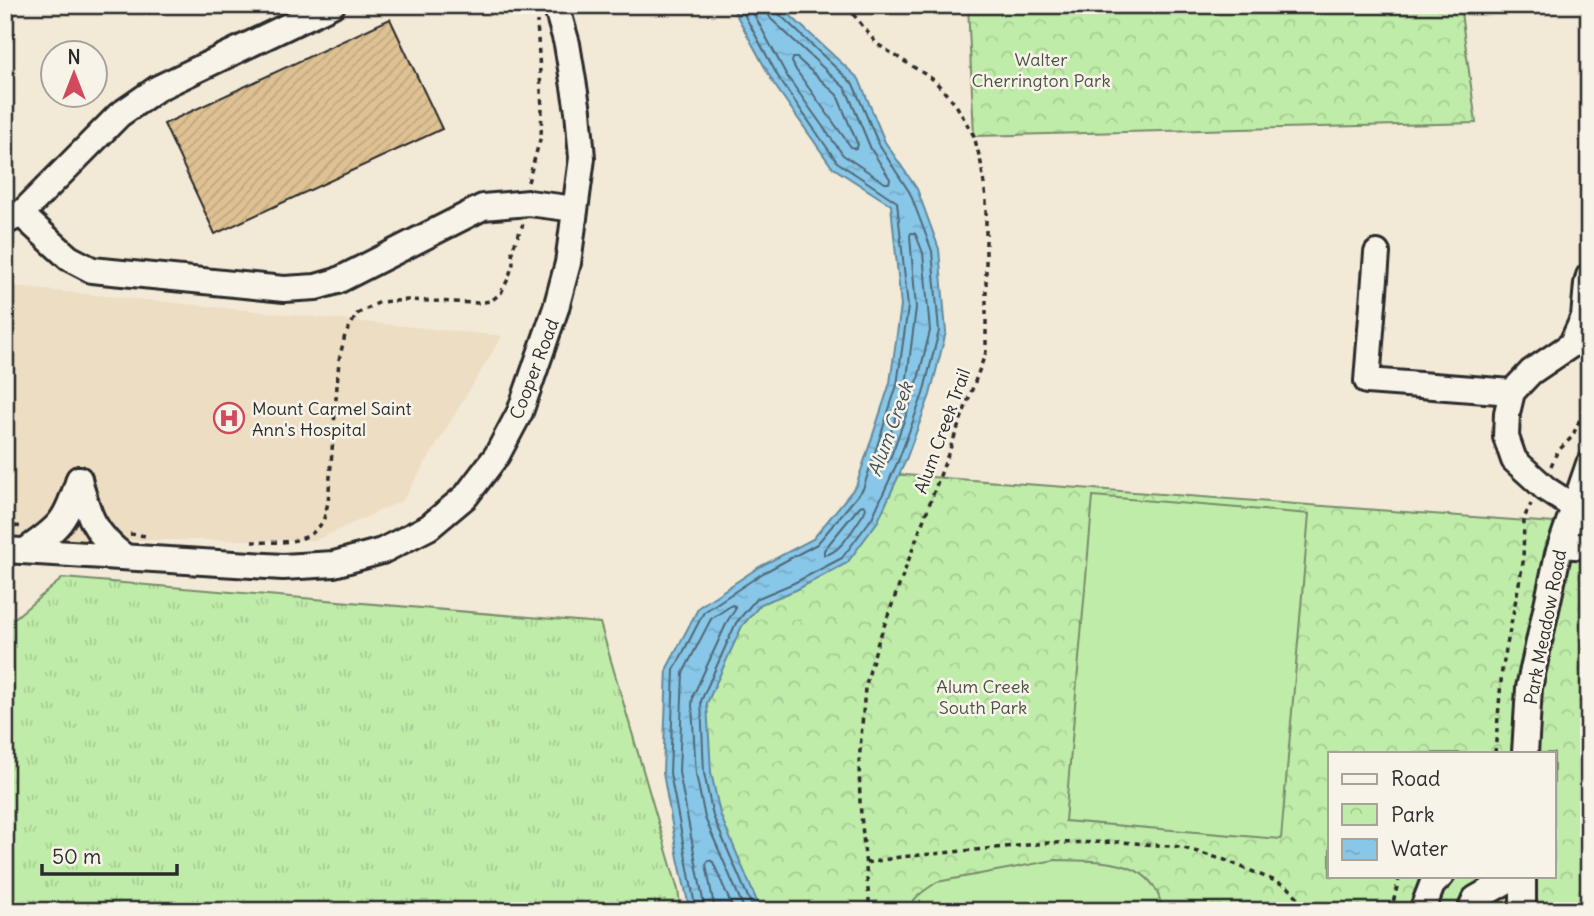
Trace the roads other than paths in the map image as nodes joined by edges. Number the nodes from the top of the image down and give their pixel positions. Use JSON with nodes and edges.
{"nodes":[{"id":1,"x":319,"y":8,"type":"edge"},
{"id":2,"x":545,"y":9,"type":"edge"},
{"id":3,"x":575,"y":209,"type":"junction"},
{"id":4,"x":13,"y":218,"type":"edge"},
{"id":5,"x":1377,"y":253,"type":"dead end"},
{"id":6,"x":1589,"y":276,"type":"edge"},
{"id":7,"x":1512,"y":393,"type":"junction"},
{"id":8,"x":1589,"y":464,"type":"edge"},
{"id":9,"x":1574,"y":507,"type":"junction"},
{"id":10,"x":1561,"y":545,"type":"junction"},
{"id":11,"x":1589,"y":547,"type":"edge"},
{"id":12,"x":15,"y":551,"type":"edge"},
{"id":13,"x":125,"y":557,"type":"junction"},
{"id":14,"x":1525,"y":752,"type":"edge"},
{"id":15,"x":1439,"y":878,"type":"edge"},
{"id":16,"x":1507,"y":878,"type":"edge"},
{"id":17,"x":1509,"y":878,"type":"edge"},
{"id":18,"x":1422,"y":911,"type":"edge"},
{"id":19,"x":1470,"y":911,"type":"edge"},
{"id":20,"x":1523,"y":911,"type":"edge"}],
"edges":[{"from":1,"to":4,"type":"street"},
{"from":2,"to":3,"type":"street","name":"Cooper Road"},
{"from":3,"to":4,"type":"street"},
{"from":3,"to":13,"type":"street","name":"Cooper Road"},
{"from":5,"to":7,"type":"street"},
{"from":6,"to":7,"type":"street"},
{"from":7,"to":9,"type":"street"},
{"from":8,"to":9,"type":"street","name":"Park Meadow Road"},
{"from":9,"to":10,"type":"street","name":"Park Meadow Road"},
{"from":10,"to":11,"type":"street"},
{"from":10,"to":14,"type":"street","name":"Park Meadow Road"},
{"from":12,"to":13,"type":"street","name":"Cooper Road"},
{"from":12,"to":13,"type":"street"},
{"from":15,"to":18,"type":"street"},
{"from":16,"to":19,"type":"street"},
{"from":17,"to":20,"type":"street"}]}
